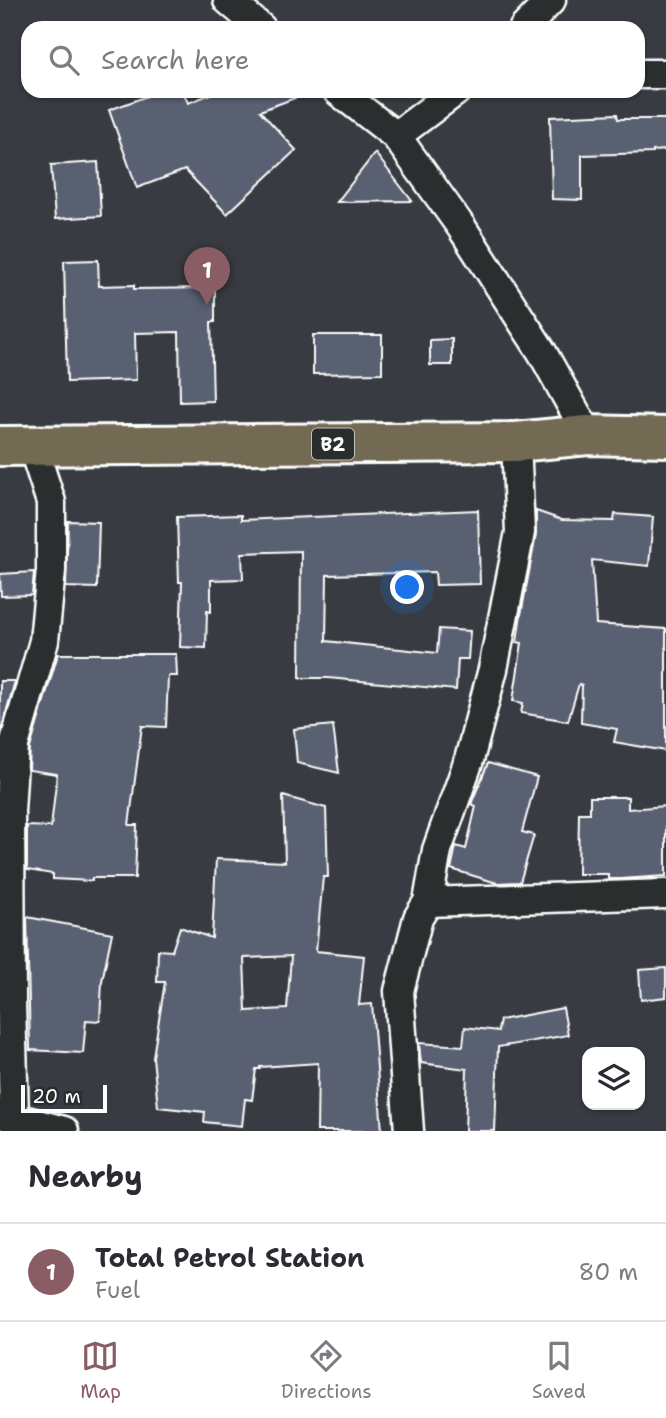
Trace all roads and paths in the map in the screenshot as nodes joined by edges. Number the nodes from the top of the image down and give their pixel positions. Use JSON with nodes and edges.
{"nodes":[{"id":1,"x":551,"y":0,"type":"edge"},
{"id":2,"x":531,"y":21,"type":"edge"},
{"id":3,"x":645,"y":74,"type":"edge"},
{"id":4,"x":666,"y":74,"type":"edge"},
{"id":5,"x":347,"y":98,"type":"edge"},
{"id":6,"x":447,"y":98,"type":"edge"},
{"id":7,"x":396,"y":136,"type":"junction"},
{"id":8,"x":588,"y":435,"type":"junction"},
{"id":9,"x":666,"y":438,"type":"edge"},
{"id":10,"x":516,"y":442,"type":"junction"},
{"id":11,"x":16,"y":445,"type":"edge"},
{"id":12,"x":666,"y":894,"type":"edge"},
{"id":13,"x":428,"y":902,"type":"junction"},
{"id":14,"x":10,"y":1121,"type":"edge"},
{"id":15,"x":64,"y":1131,"type":"edge"},
{"id":16,"x":409,"y":1131,"type":"edge"}],
"edges":[{"from":1,"to":2,"type":"street"},
{"from":3,"to":4,"type":"street"},
{"from":5,"to":7,"type":"street"},
{"from":6,"to":7,"type":"street"},
{"from":7,"to":8,"type":"street"},
{"from":8,"to":9,"type":"highway","number":"B2"},
{"from":8,"to":10,"type":"highway","number":"B2"},
{"from":10,"to":11,"type":"highway","number":"B2"},
{"from":10,"to":13,"type":"street"},
{"from":11,"to":14,"type":"street"},
{"from":12,"to":13,"type":"street"},
{"from":13,"to":16,"type":"street"},
{"from":14,"to":15,"type":"street"}]}
